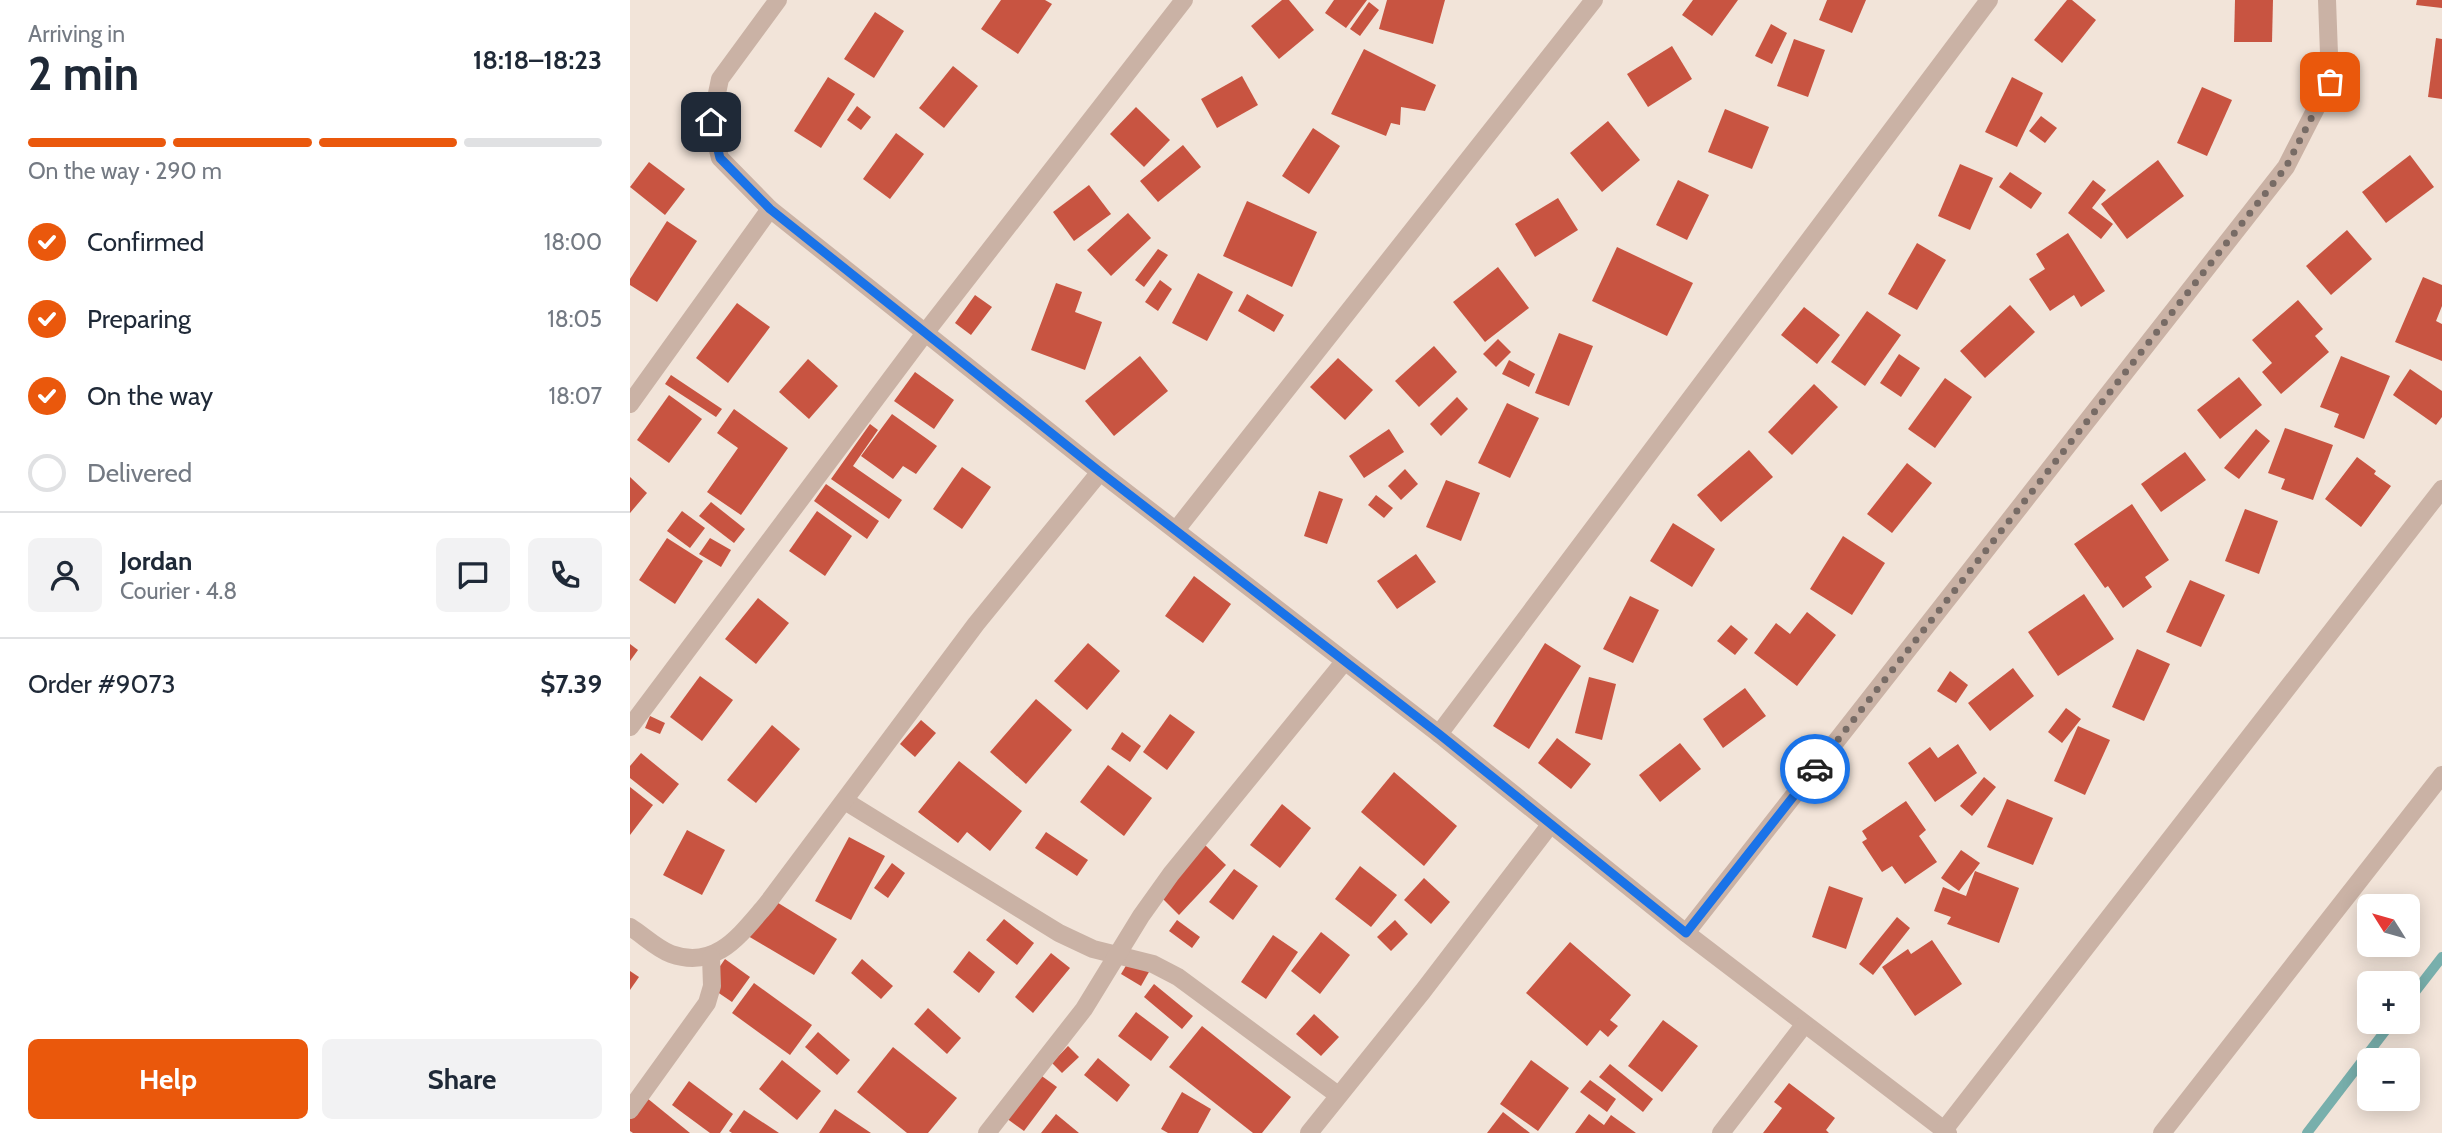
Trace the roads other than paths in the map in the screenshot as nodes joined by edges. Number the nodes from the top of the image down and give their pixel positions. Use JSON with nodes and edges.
{"nodes":[{"id":1,"x":778,"y":0,"type":"edge"},
{"id":2,"x":1184,"y":0,"type":"edge"},
{"id":3,"x":1594,"y":0,"type":"edge"},
{"id":4,"x":1989,"y":0,"type":"edge"},
{"id":5,"x":2327,"y":0,"type":"edge"},
{"id":6,"x":770,"y":209,"type":"junction"},
{"id":7,"x":925,"y":332,"type":"junction"},
{"id":8,"x":630,"y":404,"type":"edge"},
{"id":9,"x":1100,"y":472,"type":"junction"},
{"id":10,"x":2442,"y":489,"type":"edge"},
{"id":11,"x":1175,"y":530,"type":"junction"},
{"id":12,"x":1344,"y":662,"type":"junction"},
{"id":13,"x":630,"y":727,"type":"edge"},
{"id":14,"x":1439,"y":734,"type":"junction"},
{"id":15,"x":2442,"y":775,"type":"edge"},
{"id":16,"x":845,"y":801,"type":"junction"},
{"id":17,"x":1550,"y":825,"type":"junction"},
{"id":18,"x":630,"y":927,"type":"edge"},
{"id":19,"x":1686,"y":933,"type":"junction"},
{"id":20,"x":1117,"y":956,"type":"junction"},
{"id":21,"x":711,"y":957,"type":"junction"},
{"id":22,"x":1804,"y":1025,"type":"junction"},
{"id":23,"x":1338,"y":1095,"type":"junction"},
{"id":24,"x":630,"y":1110,"type":"edge"},
{"id":25,"x":1946,"y":1132,"type":"edge"},
{"id":26,"x":987,"y":1133,"type":"edge"},
{"id":27,"x":1309,"y":1133,"type":"edge"},
{"id":28,"x":1721,"y":1133,"type":"edge"},
{"id":29,"x":2162,"y":1133,"type":"edge"}],
"edges":[{"from":1,"to":6,"type":"street"},
{"from":2,"to":7,"type":"street"},
{"from":3,"to":11,"type":"street"},
{"from":4,"to":14,"type":"street"},
{"from":5,"to":19,"type":"street"},
{"from":6,"to":7,"type":"street"},
{"from":6,"to":8,"type":"street"},
{"from":7,"to":9,"type":"street"},
{"from":7,"to":13,"type":"street"},
{"from":9,"to":11,"type":"street"},
{"from":9,"to":16,"type":"street"},
{"from":10,"to":25,"type":"street"},
{"from":11,"to":12,"type":"street"},
{"from":12,"to":14,"type":"street"},
{"from":12,"to":20,"type":"street"},
{"from":14,"to":17,"type":"street"},
{"from":15,"to":29,"type":"street"},
{"from":16,"to":20,"type":"street"},
{"from":16,"to":21,"type":"street"},
{"from":17,"to":19,"type":"street"},
{"from":17,"to":23,"type":"street"},
{"from":18,"to":21,"type":"street"},
{"from":19,"to":22,"type":"street"},
{"from":20,"to":23,"type":"street"},
{"from":20,"to":26,"type":"street"},
{"from":21,"to":24,"type":"street"},
{"from":22,"to":25,"type":"street"},
{"from":22,"to":28,"type":"street"},
{"from":23,"to":27,"type":"street"}]}
